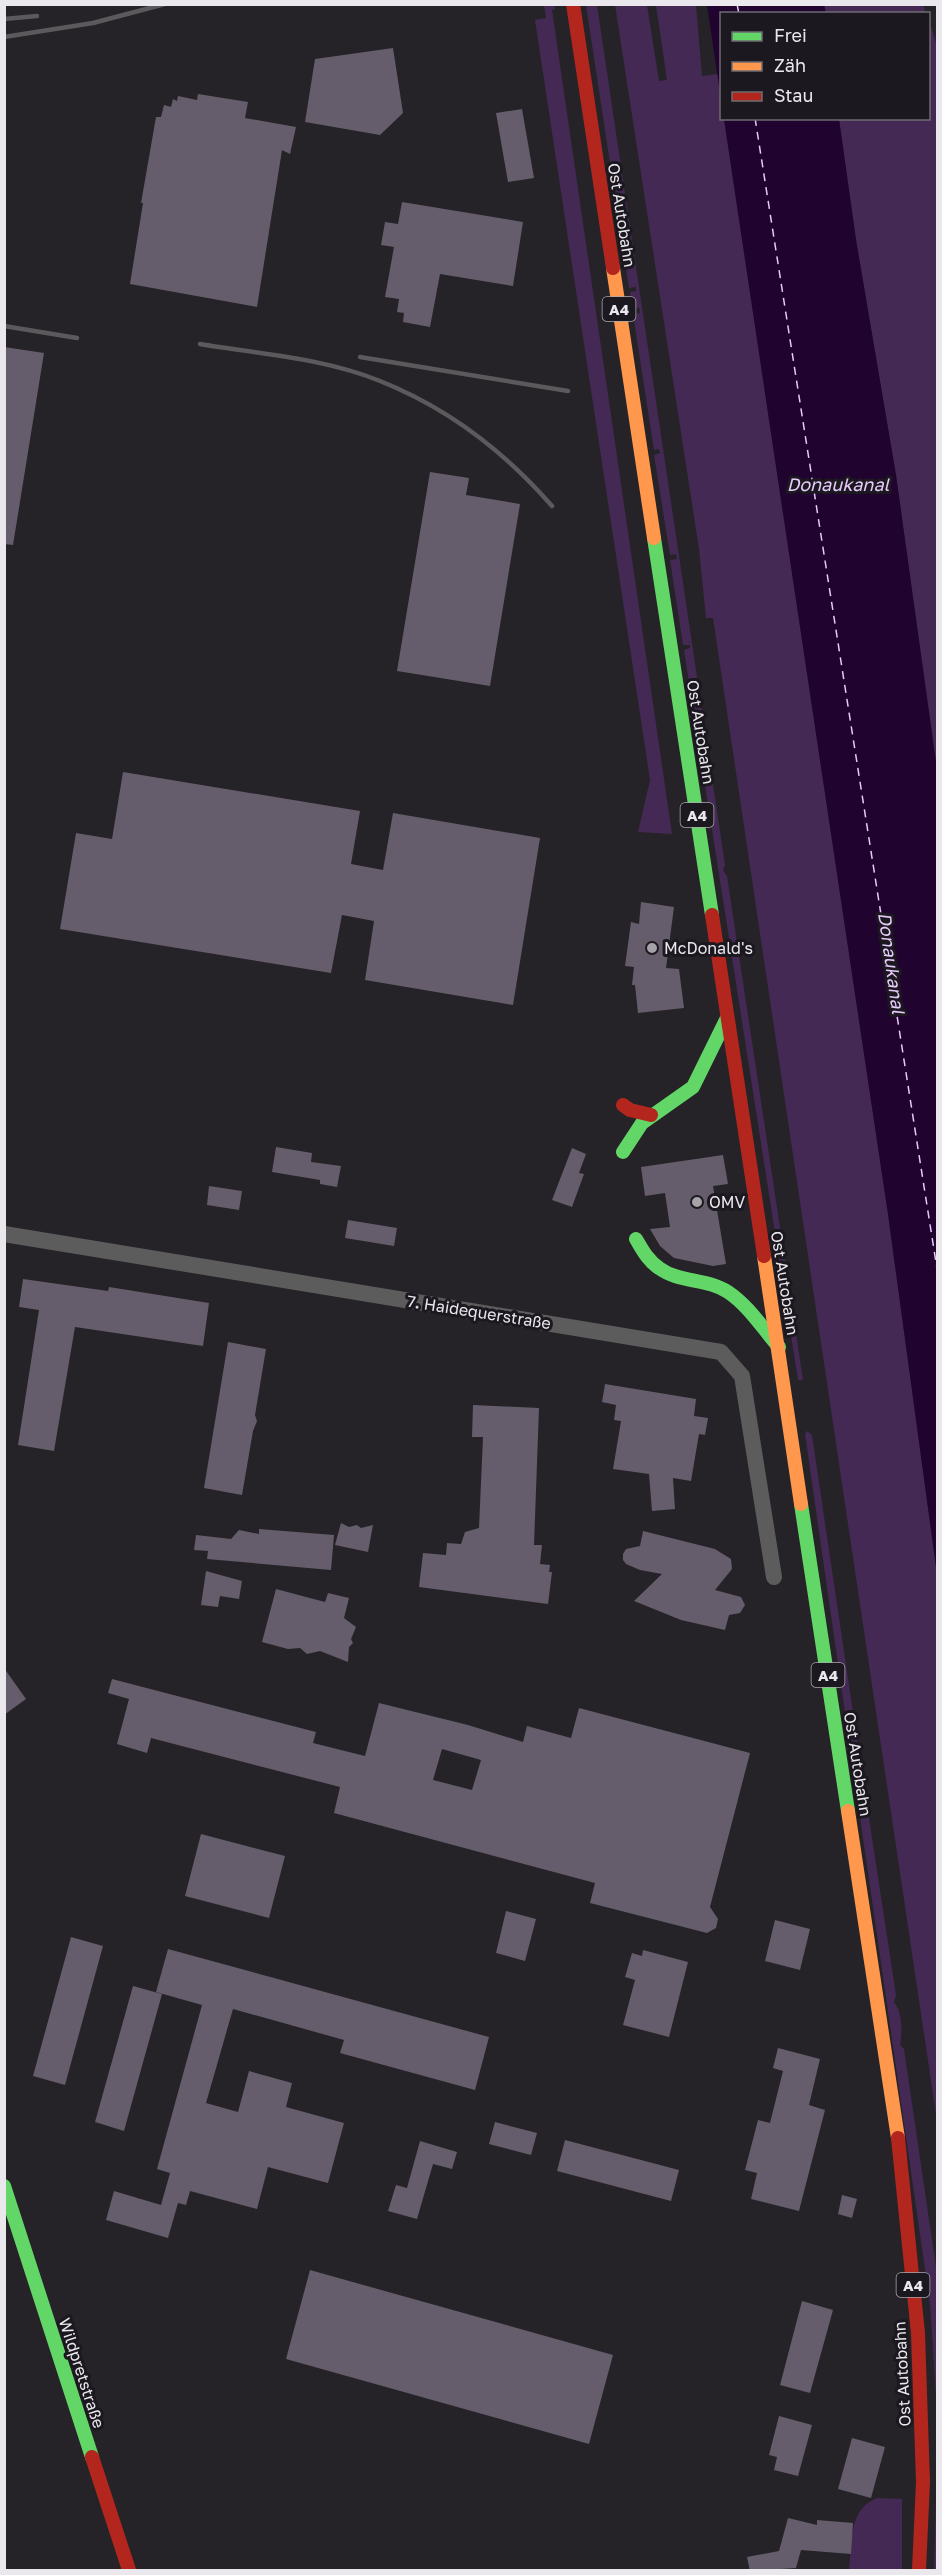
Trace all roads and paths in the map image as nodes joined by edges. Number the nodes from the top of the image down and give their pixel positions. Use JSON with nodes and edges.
{"nodes":[{"id":1,"x":573,"y":4,"type":"edge"},
{"id":2,"x":727,"y":1018,"type":"junction"},
{"id":3,"x":622,"y":1105,"type":"dead end"},
{"id":4,"x":651,"y":1115,"type":"junction"},
{"id":5,"x":623,"y":1152,"type":"dead end"},
{"id":6,"x":4,"y":1234,"type":"edge"},
{"id":7,"x":636,"y":1239,"type":"dead end"},
{"id":8,"x":779,"y":1347,"type":"junction"},
{"id":9,"x":774,"y":1577,"type":"dead end"},
{"id":10,"x":4,"y":2186,"type":"edge"},
{"id":11,"x":129,"y":2571,"type":"edge"},
{"id":12,"x":919,"y":2571,"type":"edge"}],
"edges":[{"from":1,"to":2,"type":"main road","name":"Ost Autobahn","number":"A4"},
{"from":2,"to":4,"type":"main road"},
{"from":2,"to":8,"type":"main road","name":"Ost Autobahn","number":"A4"},
{"from":3,"to":4,"type":"main road"},
{"from":4,"to":5,"type":"main road"},
{"from":6,"to":9,"type":"street","name":"7. Haidequerstraße"},
{"from":7,"to":8,"type":"main road"},
{"from":8,"to":12,"type":"main road","name":"Ost Autobahn","number":"A4"},
{"from":10,"to":11,"type":"main road","name":"Wildpretstraße"}]}
